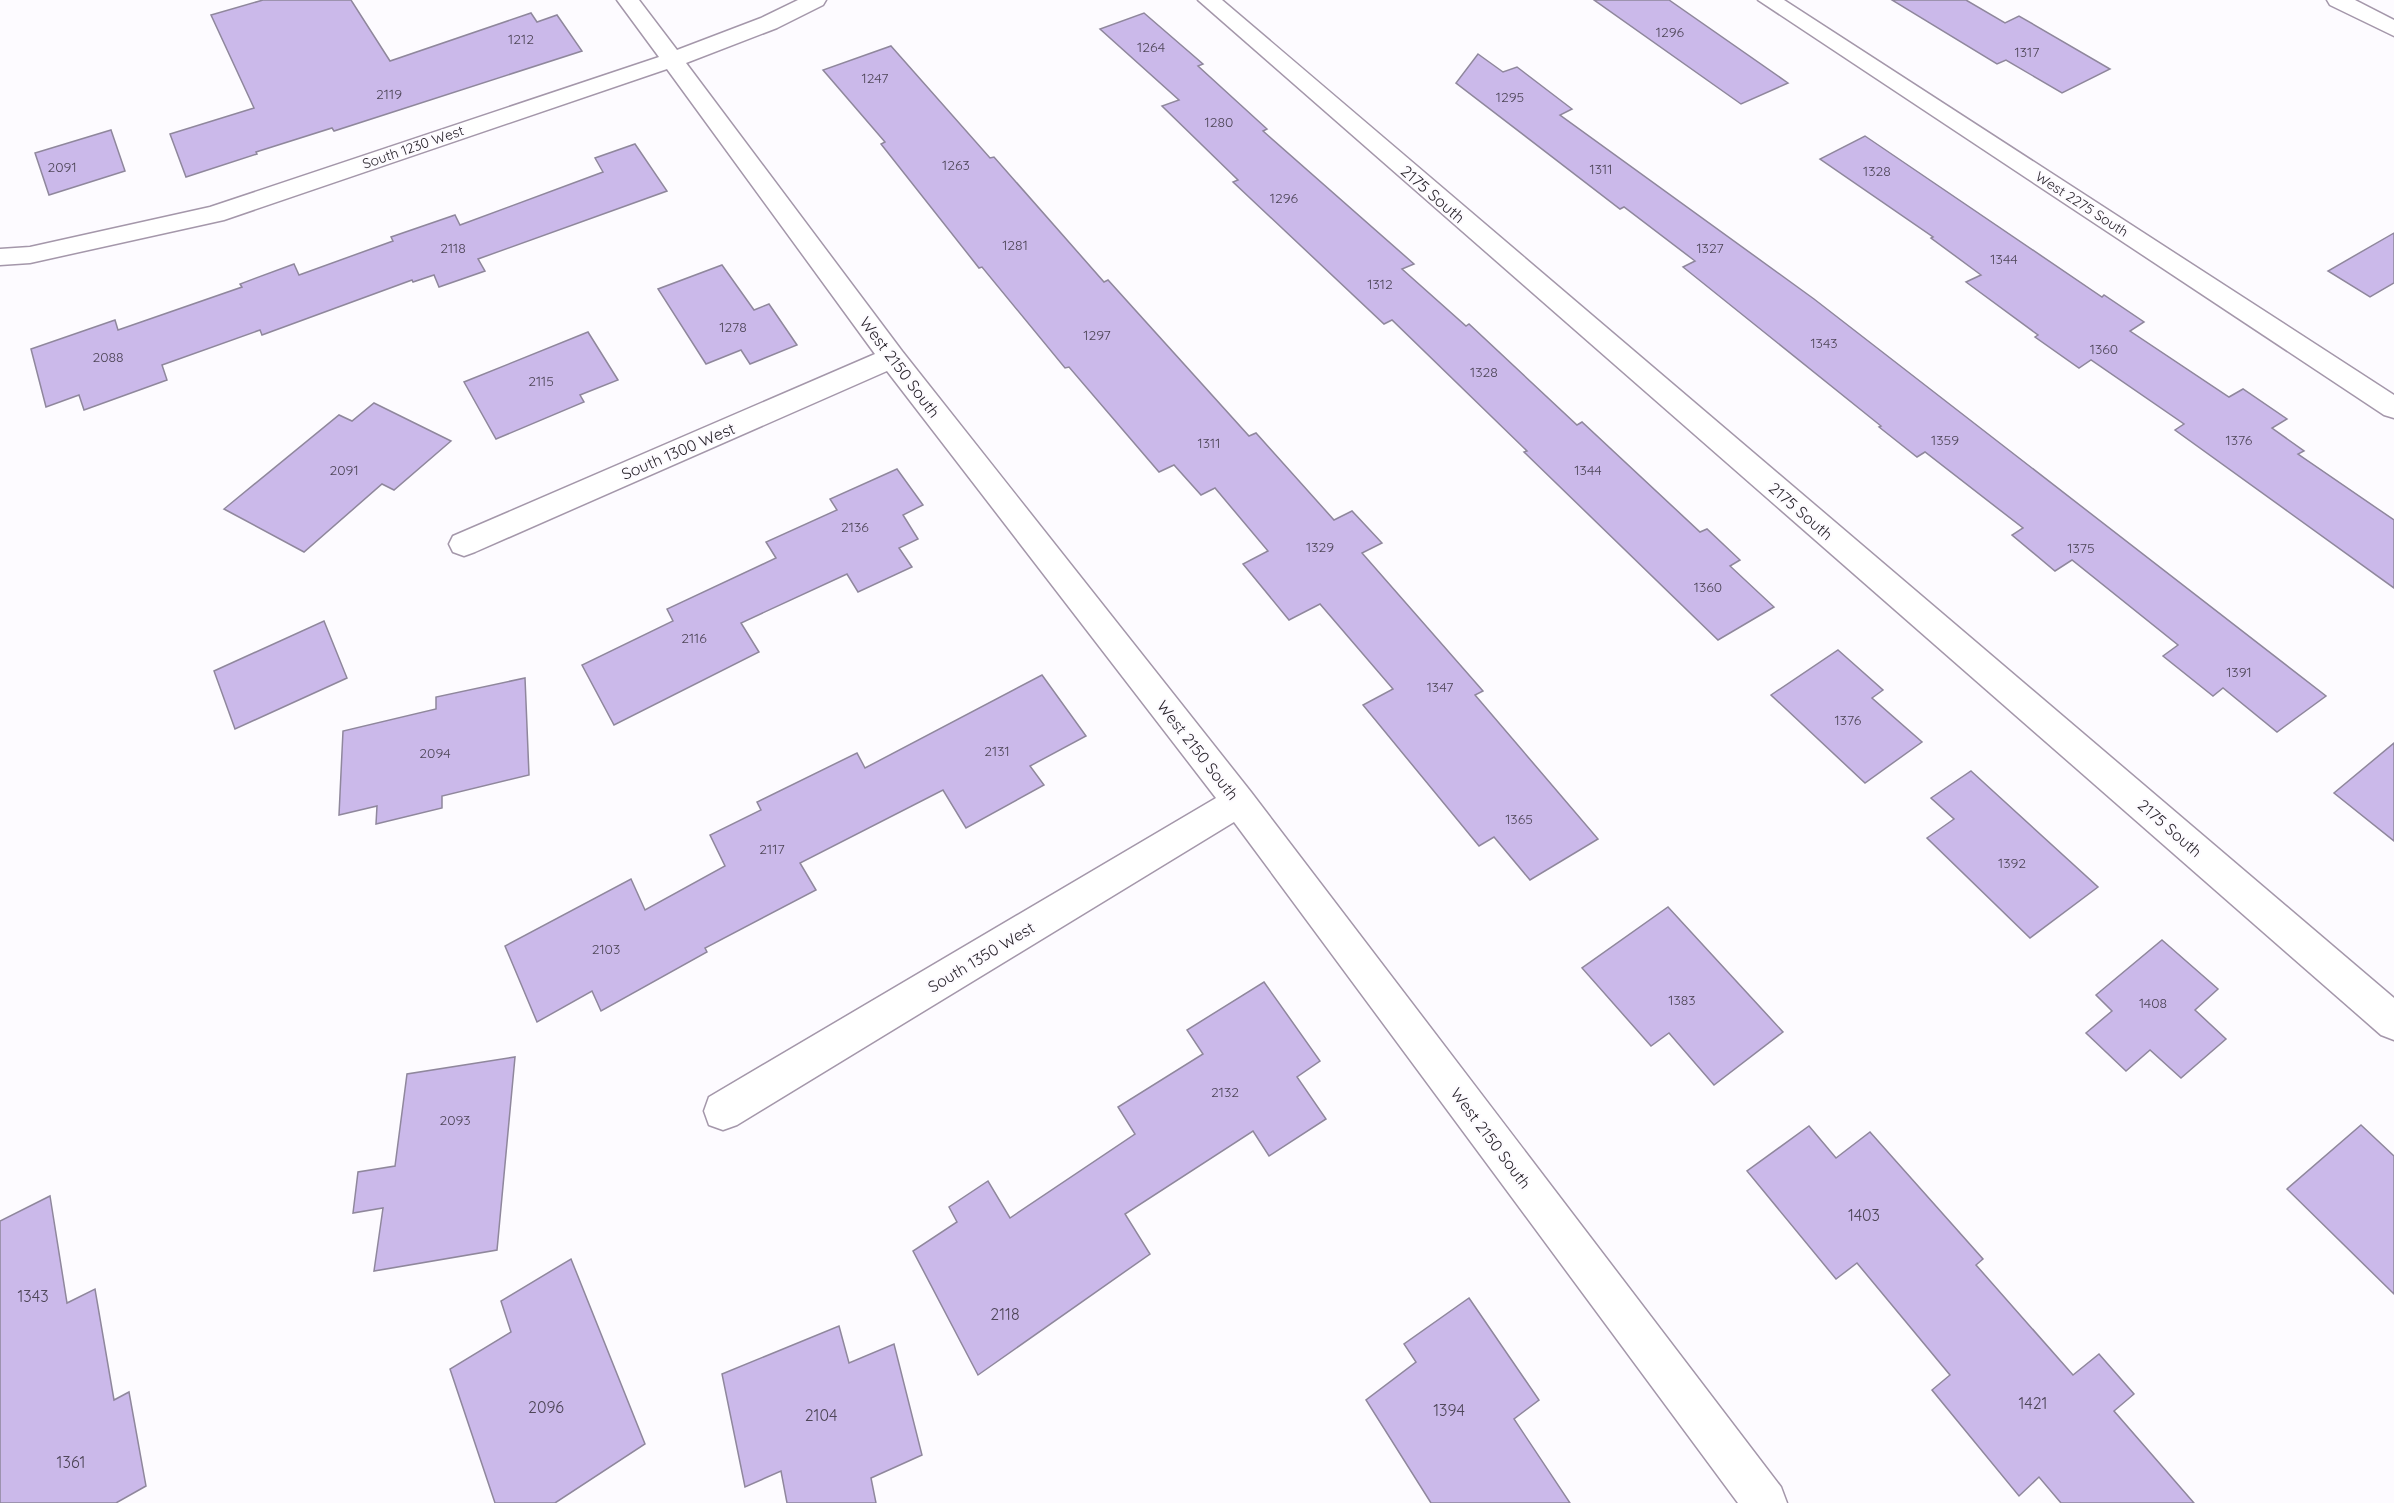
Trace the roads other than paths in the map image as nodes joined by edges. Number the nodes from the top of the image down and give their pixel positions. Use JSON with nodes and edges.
{"nodes":[{"id":1,"x":628,"y":0,"type":"edge"},
{"id":2,"x":815,"y":0,"type":"edge"},
{"id":3,"x":1209,"y":0,"type":"edge"},
{"id":4,"x":1769,"y":0,"type":"edge"},
{"id":5,"x":2338,"y":0,"type":"edge"},
{"id":6,"x":2394,"y":28,"type":"edge"},
{"id":7,"x":672,"y":60,"type":"junction"},
{"id":8,"x":0,"y":257,"type":"edge"},
{"id":9,"x":892,"y":358,"type":"junction"},
{"id":10,"x":2394,"y":408,"type":"edge"},
{"id":11,"x":464,"y":544,"type":"dead end"},
{"id":12,"x":1239,"y":802,"type":"junction"},
{"id":13,"x":2394,"y":1022,"type":"edge"},
{"id":14,"x":723,"y":1111,"type":"dead end"},
{"id":15,"x":1765,"y":1503,"type":"edge"}],
"edges":[{"from":1,"to":7,"type":"street","name":"West 2150 South"},
{"from":2,"to":7,"type":"street","name":"South 1230 West"},
{"from":3,"to":13,"type":"street","name":"2175 South"},
{"from":4,"to":10,"type":"street","name":"West 2275 South"},
{"from":5,"to":6,"type":"street"},
{"from":7,"to":8,"type":"street","name":"South 1230 West"},
{"from":7,"to":9,"type":"street","name":"West 2150 South"},
{"from":9,"to":11,"type":"street","name":"South 1300 West"},
{"from":9,"to":12,"type":"street","name":"West 2150 South"},
{"from":12,"to":14,"type":"street","name":"South 1350 West"},
{"from":12,"to":15,"type":"street","name":"West 2150 South"}]}
